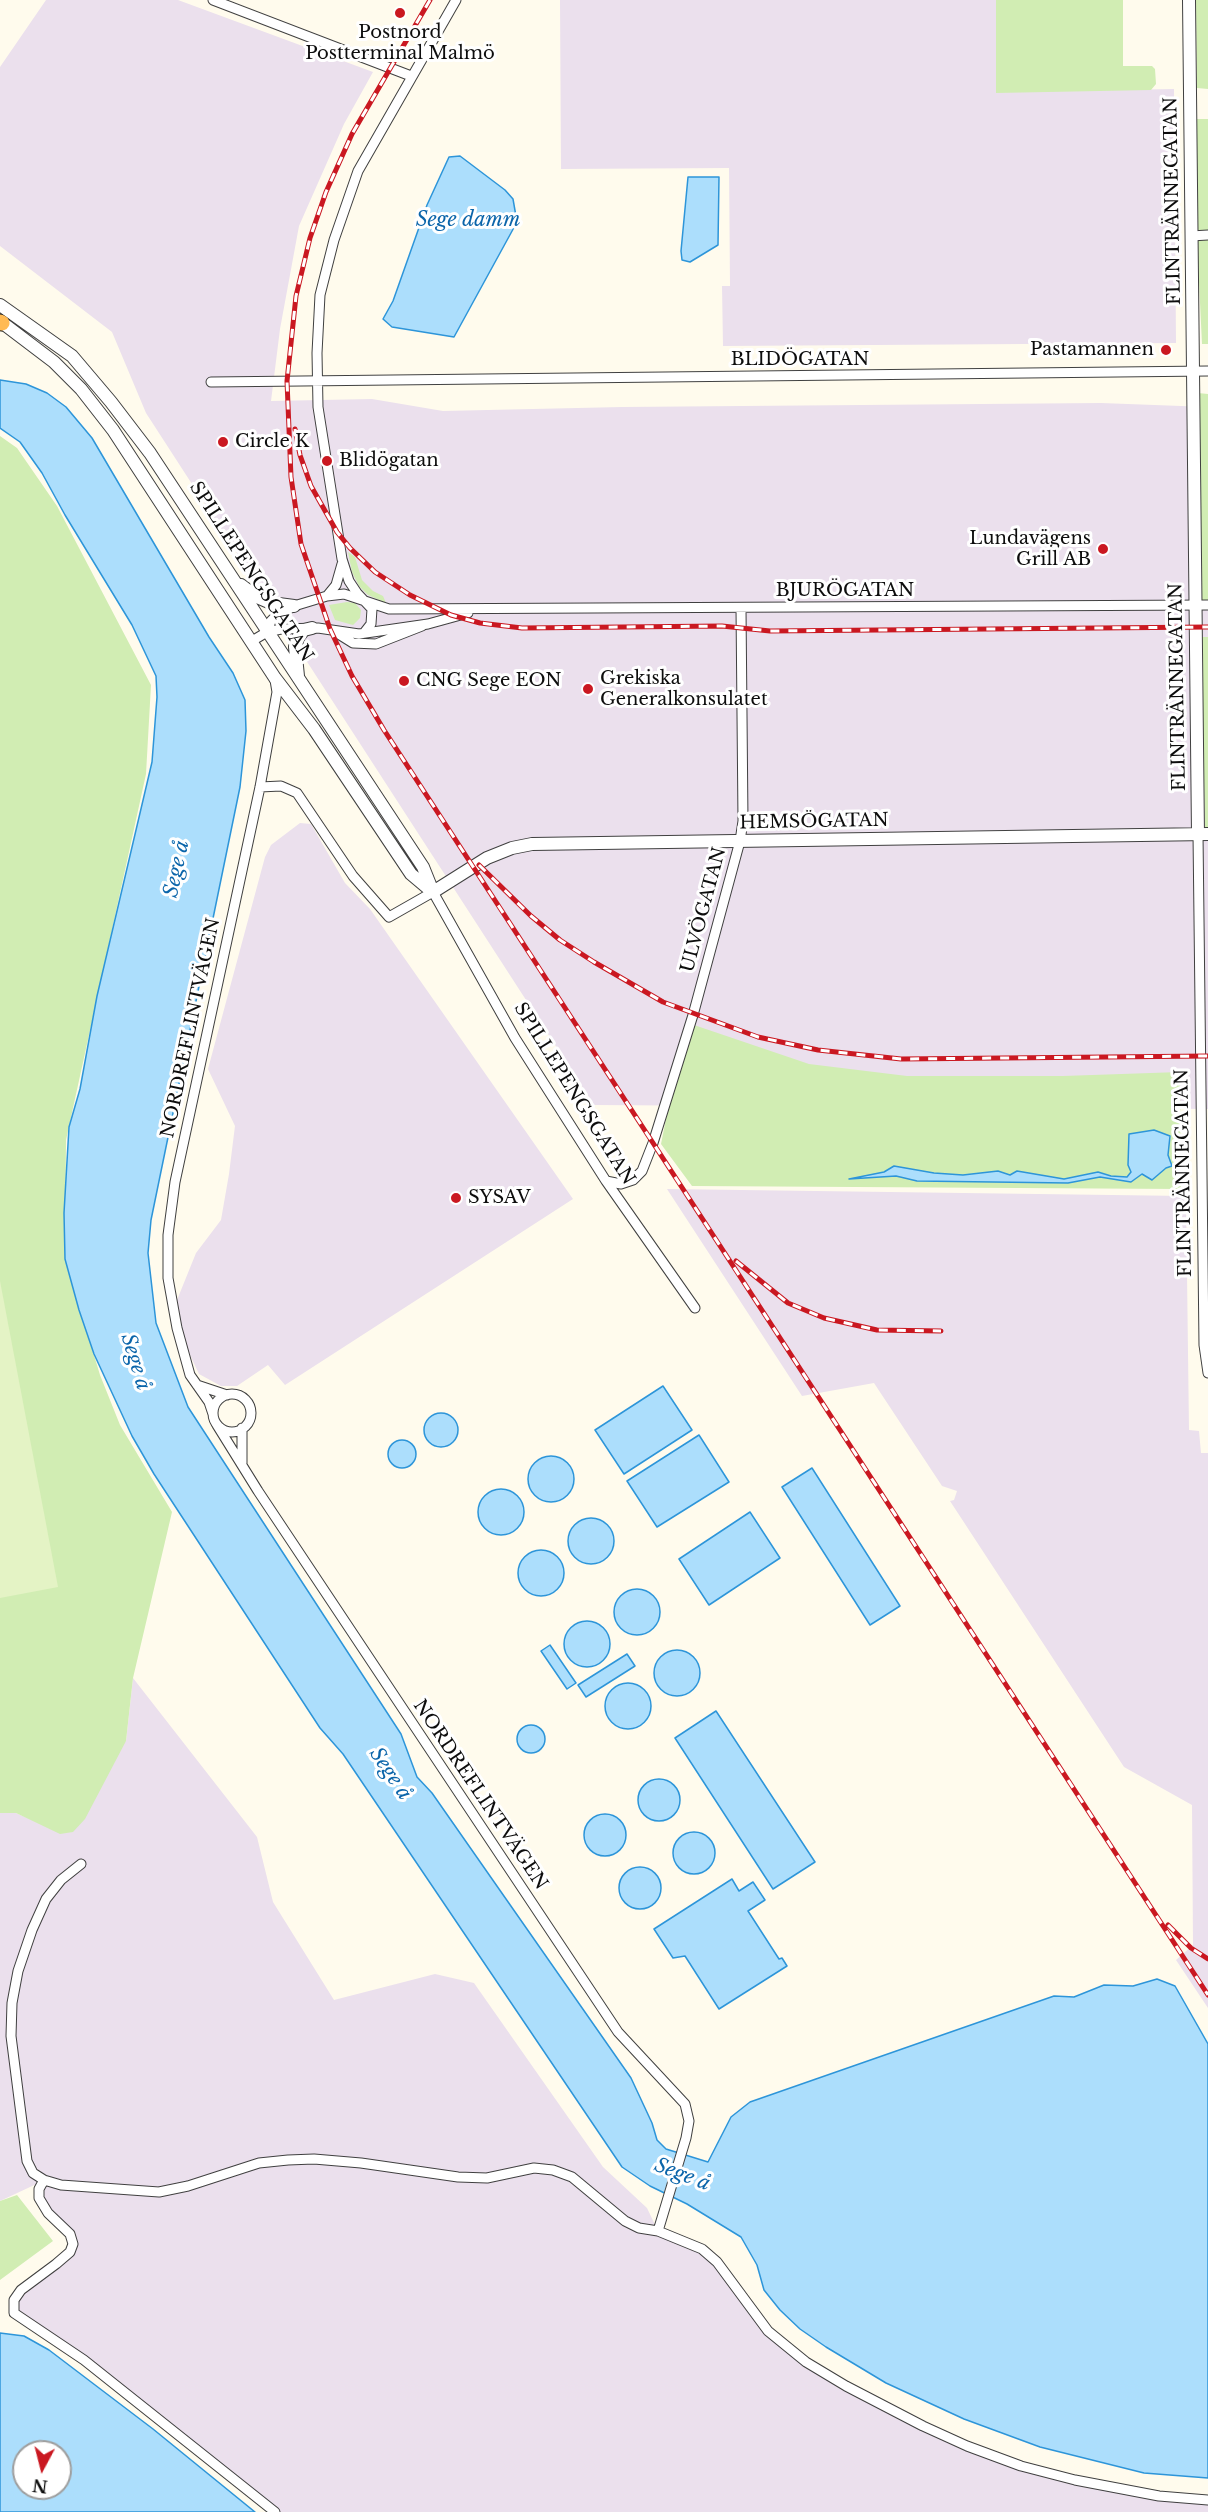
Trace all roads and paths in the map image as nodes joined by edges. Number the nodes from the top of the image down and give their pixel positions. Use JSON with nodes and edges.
{"nodes":[{"id":1,"x":213,"y":0,"type":"edge"},
{"id":2,"x":456,"y":0,"type":"edge"},
{"id":3,"x":1189,"y":0,"type":"edge"},
{"id":4,"x":411,"y":76,"type":"junction"},
{"id":5,"x":1208,"y":235,"type":"edge"},
{"id":6,"x":1191,"y":236,"type":"junction"},
{"id":7,"x":0,"y":305,"type":"edge"},
{"id":8,"x":1,"y":322,"type":"edge"},
{"id":9,"x":1193,"y":371,"type":"junction"},
{"id":10,"x":1208,"y":371,"type":"edge"},
{"id":11,"x":317,"y":381,"type":"junction"},
{"id":12,"x":211,"y":382,"type":"dead end"},
{"id":13,"x":342,"y":559,"type":"junction"},
{"id":14,"x":232,"y":578,"type":"junction"},
{"id":15,"x":327,"y":596,"type":"junction"},
{"id":16,"x":365,"y":600,"type":"junction"},
{"id":17,"x":1194,"y":605,"type":"junction"},
{"id":18,"x":1208,"y":605,"type":"edge"},
{"id":19,"x":294,"y":606,"type":"junction"},
{"id":20,"x":741,"y":608,"type":"junction"},
{"id":21,"x":482,"y":610,"type":"junction"},
{"id":22,"x":428,"y":624,"type":"junction"},
{"id":23,"x":312,"y":627,"type":"junction"},
{"id":24,"x":333,"y":630,"type":"junction"},
{"id":25,"x":267,"y":632,"type":"junction"},
{"id":26,"x":364,"y":633,"type":"junction"},
{"id":27,"x":252,"y":641,"type":"junction"},
{"id":28,"x":298,"y":677,"type":"junction"},
{"id":29,"x":275,"y":678,"type":"junction"},
{"id":30,"x":260,"y":787,"type":"junction"},
{"id":31,"x":1203,"y":834,"type":"edge"},
{"id":32,"x":740,"y":841,"type":"junction"},
{"id":33,"x":433,"y":892,"type":"junction"},
{"id":34,"x":606,"y":1181,"type":"junction"},
{"id":35,"x":696,"y":1308,"type":"dead end"},
{"id":36,"x":1208,"y":1373,"type":"edge"},
{"id":37,"x":197,"y":1385,"type":"junction"},
{"id":38,"x":227,"y":1395,"type":"junction"},
{"id":39,"x":213,"y":1414,"type":"junction"},
{"id":40,"x":217,"y":1425,"type":"junction"},
{"id":41,"x":242,"y":1428,"type":"junction"},
{"id":42,"x":242,"y":1466,"type":"junction"},
{"id":43,"x":81,"y":1864,"type":"dead end"},
{"id":44,"x":44,"y":2180,"type":"junction"},
{"id":45,"x":658,"y":2231,"type":"junction"},
{"id":46,"x":1208,"y":2500,"type":"edge"},
{"id":47,"x":275,"y":2512,"type":"edge"}],
"edges":[{"from":1,"to":4,"type":"street"},
{"from":2,"to":4,"type":"street"},
{"from":3,"to":6,"type":"street","name":"FLINTRÄNNEGATAN"},
{"from":4,"to":11,"type":"street"},
{"from":5,"to":6,"type":"street"},
{"from":6,"to":9,"type":"street","name":"FLINTRÄNNEGATAN"},
{"from":7,"to":14,"type":"street","name":"SPILLEPENGSGATAN"},
{"from":8,"to":27,"type":"street","name":"SPILLEPENGSGATAN"},
{"from":9,"to":10,"type":"street","name":"BLIDÖGATAN"},
{"from":9,"to":11,"type":"street","name":"BLIDÖGATAN"},
{"from":9,"to":17,"type":"street","name":"FLINTRÄNNEGATAN"},
{"from":11,"to":12,"type":"street","name":"BLIDÖGATAN"},
{"from":11,"to":13,"type":"street"},
{"from":13,"to":15,"type":"street"},
{"from":13,"to":16,"type":"street"},
{"from":14,"to":19,"type":"street"},
{"from":14,"to":25,"type":"street","name":"SPILLEPENGSGATAN"},
{"from":15,"to":16,"type":"street","name":"BJURÖGATAN"},
{"from":15,"to":19,"type":"street","name":"BJURÖGATAN"},
{"from":16,"to":21,"type":"street","name":"BJURÖGATAN"},
{"from":16,"to":26,"type":"street"},
{"from":17,"to":18,"type":"street","name":"BJURÖGATAN"},
{"from":17,"to":20,"type":"street","name":"BJURÖGATAN"},
{"from":17,"to":31,"type":"street","name":"FLINTRÄNNEGATAN"},
{"from":19,"to":25,"type":"street","name":"BJURÖGATAN"},
{"from":20,"to":21,"type":"street","name":"BJURÖGATAN"},
{"from":20,"to":32,"type":"street","name":"ULVÖGATAN"},
{"from":21,"to":22,"type":"street","name":"BJURÖGATAN"},
{"from":22,"to":24,"type":"street","name":"BJURÖGATAN"},
{"from":22,"to":26,"type":"street","name":"BJURÖGATAN"},
{"from":23,"to":24,"type":"street","name":"BJURÖGATAN"},
{"from":23,"to":25,"type":"street","name":"BJURÖGATAN"},
{"from":23,"to":28,"type":"street"},
{"from":24,"to":26,"type":"street","name":"BJURÖGATAN"},
{"from":25,"to":27,"type":"street","name":"BJURÖGATAN"},
{"from":25,"to":28,"type":"street","name":"SPILLEPENGSGATAN"},
{"from":27,"to":29,"type":"street","name":"SPILLEPENGSGATAN"},
{"from":28,"to":33,"type":"street","name":"SPILLEPENGSGATAN"},
{"from":29,"to":30,"type":"street","name":"NORDREFLINTVÄGEN"},
{"from":29,"to":33,"type":"street","name":"SPILLEPENGSGATAN"},
{"from":30,"to":33,"type":"street"},
{"from":30,"to":37,"type":"street","name":"NORDREFLINTVÄGEN"},
{"from":31,"to":32,"type":"street","name":"HEMSÖGATAN"},
{"from":31,"to":36,"type":"street","name":"FLINTRÄNNEGATAN"},
{"from":32,"to":33,"type":"street","name":"HEMSÖGATAN"},
{"from":32,"to":34,"type":"street","name":"ULVÖGATAN"},
{"from":33,"to":34,"type":"street","name":"SPILLEPENGSGATAN"},
{"from":34,"to":35,"type":"street","name":"SPILLEPENGSGATAN"},
{"from":37,"to":38,"type":"street"},
{"from":37,"to":39,"type":"street","name":"NORDREFLINTVÄGEN"},
{"from":38,"to":39,"type":"street"},
{"from":38,"to":41,"type":"street"},
{"from":39,"to":40,"type":"street"},
{"from":40,"to":41,"type":"street"},
{"from":40,"to":42,"type":"street","name":"NORDREFLINTVÄGEN"},
{"from":41,"to":42,"type":"street"},
{"from":42,"to":45,"type":"street","name":"NORDREFLINTVÄGEN"},
{"from":43,"to":44,"type":"street"},
{"from":44,"to":45,"type":"street"},
{"from":44,"to":47,"type":"street"},
{"from":45,"to":46,"type":"street"}]}
